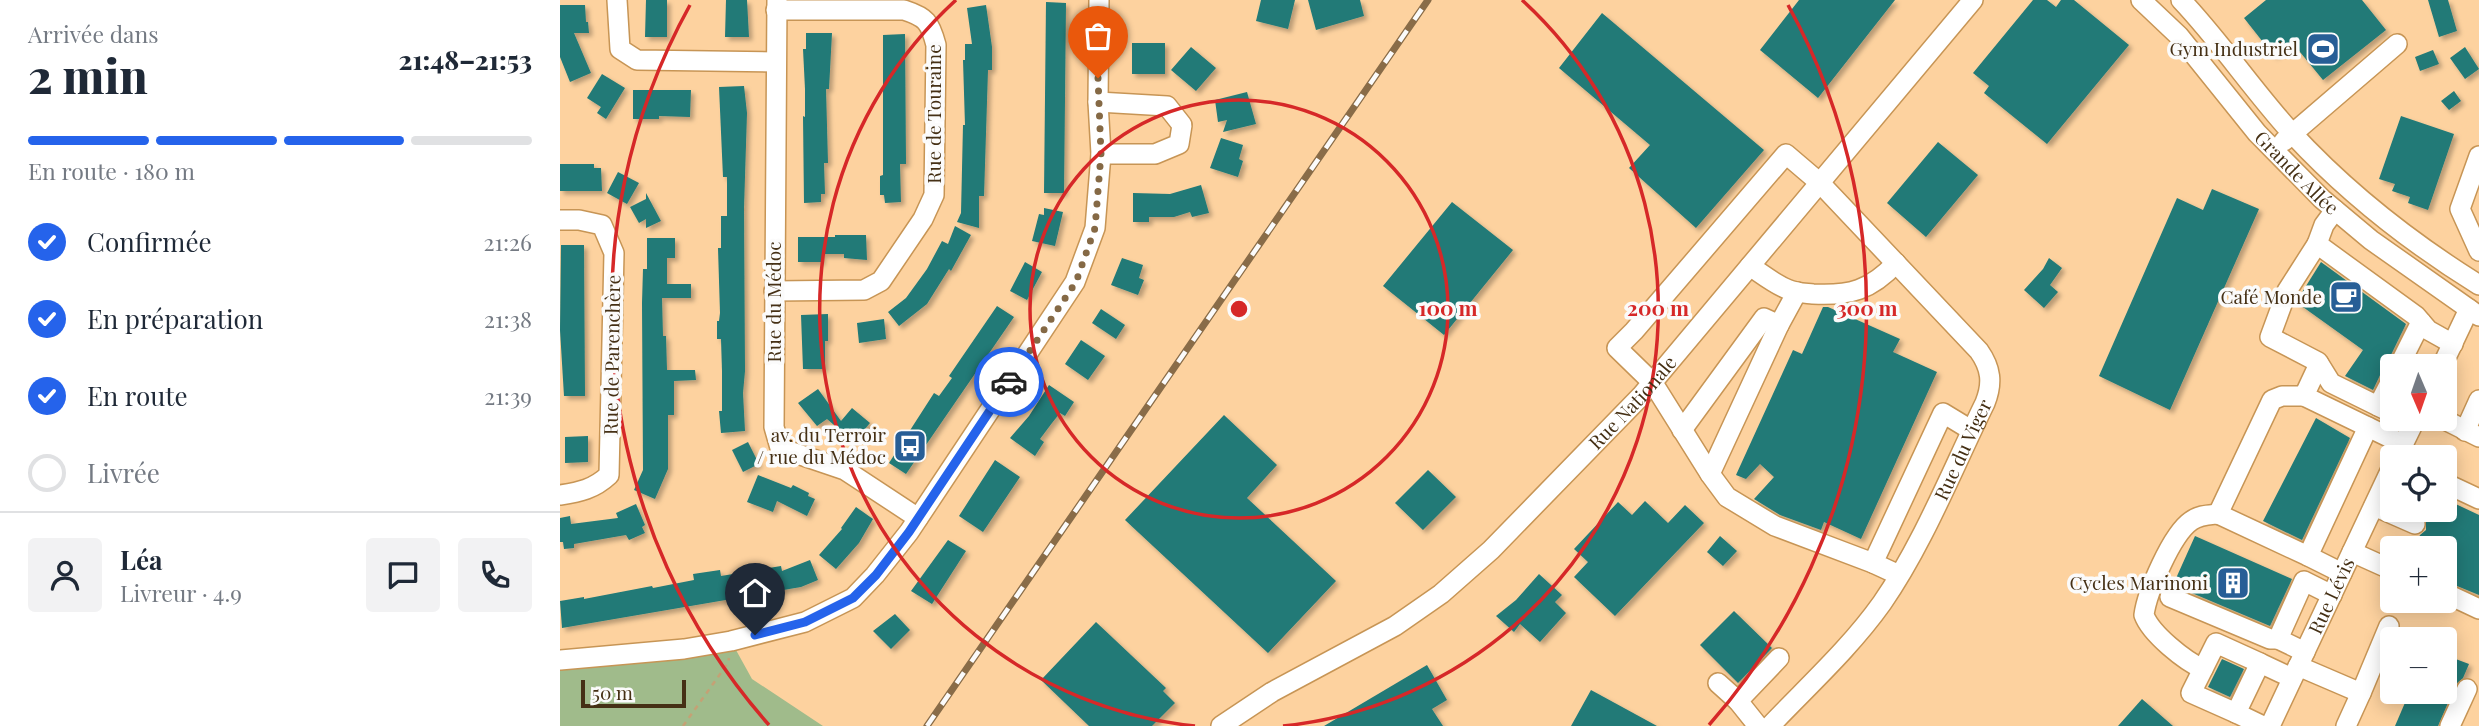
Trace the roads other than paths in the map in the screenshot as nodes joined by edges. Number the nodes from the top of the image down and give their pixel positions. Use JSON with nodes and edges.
{"nodes":[{"id":1,"x":617,"y":0,"type":"edge"},
{"id":2,"x":1099,"y":0,"type":"edge"},
{"id":3,"x":1973,"y":0,"type":"edge"},
{"id":4,"x":2141,"y":0,"type":"edge"},
{"id":5,"x":2181,"y":0,"type":"edge"},
{"id":6,"x":776,"y":5,"type":"edge"},
{"id":7,"x":2198,"y":19,"type":"junction"},
{"id":8,"x":2179,"y":36,"type":"junction"},
{"id":9,"x":2397,"y":44,"type":"dead end"},
{"id":10,"x":776,"y":62,"type":"junction"},
{"id":11,"x":1098,"y":102,"type":"junction"},
{"id":12,"x":2292,"y":133,"type":"junction"},
{"id":13,"x":2274,"y":151,"type":"junction"},
{"id":14,"x":1101,"y":154,"type":"junction"},
{"id":15,"x":2479,"y":156,"type":"edge"},
{"id":16,"x":1820,"y":183,"type":"junction"},
{"id":17,"x":2335,"y":210,"type":"junction"},
{"id":18,"x":560,"y":220,"type":"edge"},
{"id":19,"x":2317,"y":244,"type":"junction"},
{"id":20,"x":2479,"y":251,"type":"edge"},
{"id":21,"x":1896,"y":263,"type":"junction"},
{"id":22,"x":1750,"y":266,"type":"junction"},
{"id":23,"x":2479,"y":283,"type":"edge"},
{"id":24,"x":774,"y":290,"type":"junction"},
{"id":25,"x":1797,"y":292,"type":"junction"},
{"id":26,"x":2474,"y":313,"type":"edge"},
{"id":27,"x":2421,"y":322,"type":"junction"},
{"id":28,"x":1779,"y":325,"type":"junction"},
{"id":29,"x":2453,"y":344,"type":"junction"},
{"id":30,"x":2405,"y":354,"type":"edge"},
{"id":31,"x":2448,"y":354,"type":"edge"},
{"id":32,"x":2319,"y":364,"type":"junction"},
{"id":33,"x":1653,"y":383,"type":"junction"},
{"id":34,"x":2304,"y":396,"type":"junction"},
{"id":35,"x":2479,"y":400,"type":"edge"},
{"id":36,"x":2380,"y":407,"type":"edge"},
{"id":37,"x":2368,"y":427,"type":"junction"},
{"id":38,"x":1682,"y":430,"type":"junction"},
{"id":39,"x":1972,"y":430,"type":"junction"},
{"id":40,"x":2472,"y":434,"type":"edge"},
{"id":41,"x":2393,"y":445,"type":"edge"},
{"id":42,"x":1710,"y":474,"type":"junction"},
{"id":43,"x":2457,"y":489,"type":"edge"},
{"id":44,"x":2380,"y":493,"type":"edge"},
{"id":45,"x":560,"y":495,"type":"edge"},
{"id":46,"x":2479,"y":499,"type":"edge"},
{"id":47,"x":2374,"y":506,"type":"junction"},
{"id":48,"x":2218,"y":514,"type":"junction"},
{"id":49,"x":918,"y":518,"type":"junction"},
{"id":50,"x":2415,"y":524,"type":"dead end"},
{"id":51,"x":2352,"y":552,"type":"junction"},
{"id":52,"x":2308,"y":556,"type":"junction"},
{"id":53,"x":1873,"y":562,"type":"junction"},
{"id":54,"x":2380,"y":565,"type":"edge"},
{"id":55,"x":2342,"y":573,"type":"junction"},
{"id":56,"x":1899,"y":575,"type":"junction"},
{"id":57,"x":2332,"y":595,"type":"junction"},
{"id":58,"x":2170,"y":597,"type":"dead end"},
{"id":59,"x":2457,"y":599,"type":"edge"},
{"id":60,"x":2479,"y":609,"type":"edge"},
{"id":61,"x":2389,"y":626,"type":"dead end"},
{"id":62,"x":2278,"y":639,"type":"junction"},
{"id":63,"x":1779,"y":658,"type":"dead end"},
{"id":64,"x":560,"y":660,"type":"edge"},
{"id":65,"x":2260,"y":663,"type":"junction"},
{"id":66,"x":2298,"y":665,"type":"junction"},
{"id":67,"x":2203,"y":668,"type":"junction"},
{"id":68,"x":1718,"y":683,"type":"dead end"},
{"id":69,"x":2467,"y":689,"type":"dead end"},
{"id":70,"x":2361,"y":693,"type":"junction"},
{"id":71,"x":1738,"y":701,"type":"junction"},
{"id":72,"x":2235,"y":713,"type":"junction"},
{"id":73,"x":1221,"y":726,"type":"edge"},
{"id":74,"x":1758,"y":726,"type":"edge"},
{"id":75,"x":1770,"y":726,"type":"edge"},
{"id":76,"x":2263,"y":726,"type":"edge"},
{"id":77,"x":2270,"y":726,"type":"edge"},
{"id":78,"x":2346,"y":726,"type":"edge"},
{"id":79,"x":2450,"y":726,"type":"edge"}],
"edges":[{"from":1,"to":10,"type":"street"},
{"from":2,"to":11,"type":"street"},
{"from":3,"to":16,"type":"street","name":"Rue Nationale"},
{"from":4,"to":8,"type":"street","name":"Grande Allée"},
{"from":5,"to":7,"type":"street","name":"Grande Allée"},
{"from":6,"to":10,"type":"street","name":"Rue du Médoc"},
{"from":6,"to":24,"type":"street","name":"Rue de Touraine"},
{"from":7,"to":8,"type":"street"},
{"from":7,"to":12,"type":"street","name":"Grande Allée"},
{"from":8,"to":13,"type":"street","name":"Grande Allée"},
{"from":9,"to":12,"type":"street"},
{"from":10,"to":24,"type":"street","name":"Rue du Médoc"},
{"from":11,"to":14,"type":"street"},
{"from":11,"to":14,"type":"street"},
{"from":12,"to":13,"type":"street"},
{"from":12,"to":23,"type":"street","name":"Grande Allée"},
{"from":13,"to":17,"type":"street","name":"Grande Allée"},
{"from":14,"to":49,"type":"street"},
{"from":15,"to":20,"type":"street"},
{"from":16,"to":21,"type":"street","name":"Rue du Viger"},
{"from":16,"to":22,"type":"street","name":"Rue Nationale"},
{"from":16,"to":33,"type":"street","name":"Rue du Viger"},
{"from":17,"to":19,"type":"street"},
{"from":17,"to":26,"type":"street","name":"Grande Allée"},
{"from":18,"to":45,"type":"street","name":"Rue de Parenchère"},
{"from":19,"to":27,"type":"street"},
{"from":19,"to":32,"type":"street"},
{"from":21,"to":25,"type":"street"},
{"from":21,"to":39,"type":"street","name":"Rue du Viger"},
{"from":22,"to":25,"type":"street"},
{"from":22,"to":33,"type":"street","name":"Rue Nationale"},
{"from":24,"to":49,"type":"street","name":"Rue du Médoc"},
{"from":25,"to":28,"type":"street"},
{"from":26,"to":29,"type":"street"},
{"from":27,"to":29,"type":"street"},
{"from":27,"to":30,"type":"street"},
{"from":28,"to":38,"type":"street"},
{"from":28,"to":42,"type":"street"},
{"from":29,"to":31,"type":"street"},
{"from":32,"to":34,"type":"street"},
{"from":32,"to":36,"type":"street"},
{"from":33,"to":38,"type":"street"},
{"from":33,"to":73,"type":"street","name":"Rue Nationale"},
{"from":34,"to":37,"type":"street"},
{"from":34,"to":48,"type":"street"},
{"from":35,"to":40,"type":"street"},
{"from":37,"to":41,"type":"street"},
{"from":37,"to":52,"type":"street"},
{"from":38,"to":42,"type":"street"},
{"from":39,"to":53,"type":"street"},
{"from":39,"to":56,"type":"street","name":"Rue du Viger"},
{"from":42,"to":53,"type":"street"},
{"from":43,"to":46,"type":"street"},
{"from":44,"to":47,"type":"street","name":"Rue Lévis"},
{"from":47,"to":50,"type":"street"},
{"from":47,"to":51,"type":"street","name":"Rue Lévis"},
{"from":48,"to":52,"type":"street"},
{"from":48,"to":67,"type":"street"},
{"from":49,"to":64,"type":"street"},
{"from":51,"to":54,"type":"street"},
{"from":51,"to":55,"type":"street","name":"Rue Lévis"},
{"from":52,"to":55,"type":"street"},
{"from":53,"to":56,"type":"street"},
{"from":55,"to":57,"type":"street","name":"Rue Lévis"},
{"from":56,"to":75,"type":"street","name":"Rue du Viger"},
{"from":57,"to":62,"type":"street"},
{"from":57,"to":66,"type":"street","name":"Rue Lévis"},
{"from":58,"to":62,"type":"street"},
{"from":59,"to":60,"type":"street"},
{"from":61,"to":70,"type":"street"},
{"from":62,"to":66,"type":"street"},
{"from":63,"to":71,"type":"street"},
{"from":65,"to":66,"type":"street"},
{"from":65,"to":67,"type":"street"},
{"from":65,"to":72,"type":"street"},
{"from":66,"to":70,"type":"street"},
{"from":66,"to":77,"type":"street","name":"Rue Lévis"},
{"from":67,"to":72,"type":"street"},
{"from":68,"to":71,"type":"street"},
{"from":69,"to":79,"type":"street"},
{"from":70,"to":78,"type":"street"},
{"from":71,"to":74,"type":"street"},
{"from":72,"to":76,"type":"street"}]}
